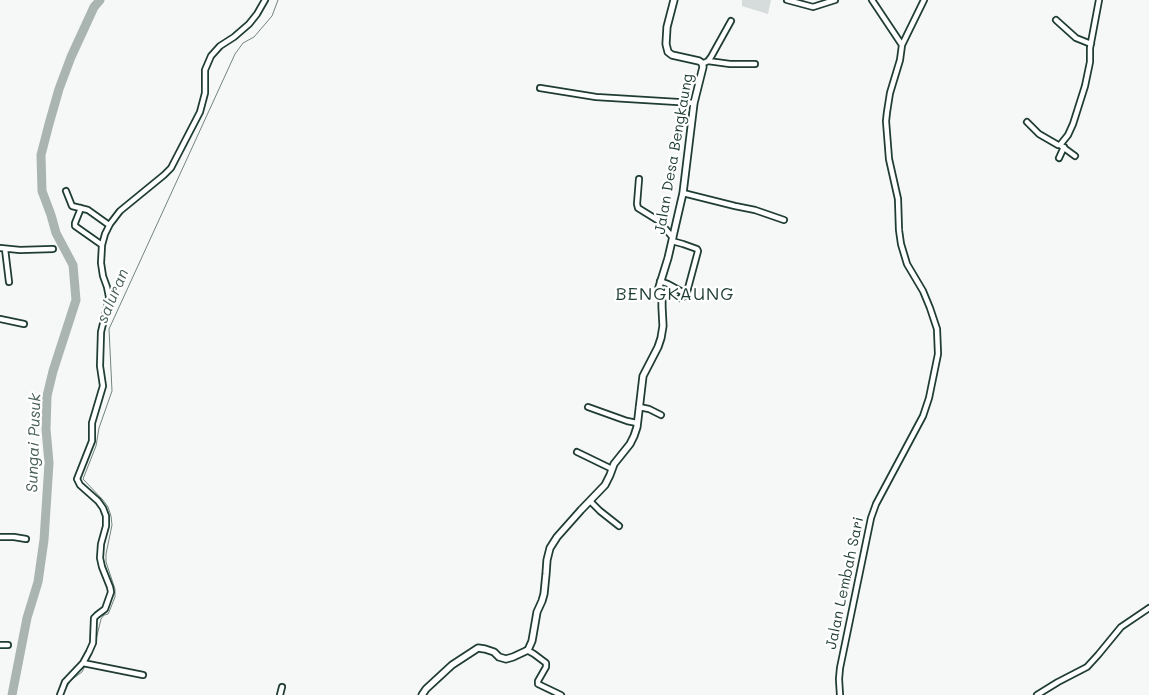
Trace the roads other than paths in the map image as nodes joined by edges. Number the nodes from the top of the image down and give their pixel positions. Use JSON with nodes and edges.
{"nodes":[{"id":1,"x":265,"y":0,"type":"edge"},
{"id":2,"x":674,"y":0,"type":"edge"},
{"id":3,"x":787,"y":0,"type":"edge"},
{"id":4,"x":835,"y":0,"type":"edge"},
{"id":5,"x":872,"y":0,"type":"edge"},
{"id":6,"x":924,"y":0,"type":"edge"},
{"id":7,"x":1099,"y":0,"type":"edge"},
{"id":8,"x":1056,"y":20,"type":"dead end"},
{"id":9,"x":731,"y":21,"type":"dead end"},
{"id":10,"x":1091,"y":44,"type":"junction"},
{"id":11,"x":902,"y":45,"type":"junction"},
{"id":12,"x":705,"y":63,"type":"junction"},
{"id":13,"x":755,"y":64,"type":"dead end"},
{"id":14,"x":540,"y":88,"type":"dead end"},
{"id":15,"x":694,"y":103,"type":"junction"},
{"id":16,"x":1027,"y":122,"type":"dead end"},
{"id":17,"x":1062,"y":146,"type":"junction"},
{"id":18,"x":1075,"y":156,"type":"dead end"},
{"id":19,"x":1059,"y":158,"type":"dead end"},
{"id":20,"x":639,"y":179,"type":"dead end"},
{"id":21,"x":66,"y":191,"type":"dead end"},
{"id":22,"x":683,"y":193,"type":"junction"},
{"id":23,"x":81,"y":208,"type":"junction"},
{"id":24,"x":784,"y":220,"type":"dead end"},
{"id":25,"x":109,"y":225,"type":"junction"},
{"id":26,"x":672,"y":239,"type":"junction"},
{"id":27,"x":102,"y":245,"type":"junction"},
{"id":28,"x":3,"y":248,"type":"edge"},
{"id":29,"x":53,"y":249,"type":"dead end"},
{"id":30,"x":9,"y":282,"type":"dead end"},
{"id":31,"x":660,"y":282,"type":"junction"},
{"id":32,"x":686,"y":294,"type":"junction"},
{"id":33,"x":680,"y":298,"type":"dead end"},
{"id":34,"x":0,"y":319,"type":"edge"},
{"id":35,"x":24,"y":324,"type":"dead end"},
{"id":36,"x":588,"y":407,"type":"dead end"},
{"id":37,"x":639,"y":407,"type":"junction"},
{"id":38,"x":661,"y":415,"type":"dead end"},
{"id":39,"x":637,"y":423,"type":"junction"},
{"id":40,"x":577,"y":452,"type":"dead end"},
{"id":41,"x":612,"y":468,"type":"junction"},
{"id":42,"x":590,"y":501,"type":"junction"},
{"id":43,"x":619,"y":526,"type":"dead end"},
{"id":44,"x":0,"y":537,"type":"edge"},
{"id":45,"x":26,"y":539,"type":"dead end"},
{"id":46,"x":1149,"y":608,"type":"edge"},
{"id":47,"x":0,"y":645,"type":"edge"},
{"id":48,"x":8,"y":645,"type":"dead end"},
{"id":49,"x":527,"y":650,"type":"junction"},
{"id":50,"x":85,"y":663,"type":"junction"},
{"id":51,"x":143,"y":675,"type":"dead end"},
{"id":52,"x":282,"y":687,"type":"dead end"},
{"id":53,"x":60,"y":695,"type":"edge"},
{"id":54,"x":280,"y":695,"type":"edge"},
{"id":55,"x":422,"y":695,"type":"edge"},
{"id":56,"x":561,"y":695,"type":"edge"},
{"id":57,"x":840,"y":695,"type":"edge"},
{"id":58,"x":1037,"y":695,"type":"edge"}],
"edges":[{"from":1,"to":25,"type":"street"},
{"from":2,"to":12,"type":"street","name":"Jalan Desa Bengkaung"},
{"from":3,"to":4,"type":"street"},
{"from":5,"to":11,"type":"street"},
{"from":6,"to":11,"type":"street","name":"Jalan Lembah Sari"},
{"from":7,"to":10,"type":"street"},
{"from":8,"to":10,"type":"street"},
{"from":9,"to":12,"type":"street"},
{"from":10,"to":17,"type":"street"},
{"from":11,"to":57,"type":"street","name":"Jalan Lembah Sari"},
{"from":12,"to":13,"type":"street"},
{"from":12,"to":15,"type":"street","name":"Jalan Desa Bengkaung"},
{"from":14,"to":15,"type":"street"},
{"from":15,"to":22,"type":"street","name":"Jalan Desa Bengkaung"},
{"from":16,"to":17,"type":"street"},
{"from":17,"to":18,"type":"street"},
{"from":17,"to":19,"type":"street"},
{"from":20,"to":26,"type":"street"},
{"from":21,"to":23,"type":"street"},
{"from":22,"to":24,"type":"street"},
{"from":22,"to":26,"type":"street","name":"Jalan Desa Bengkaung"},
{"from":23,"to":25,"type":"street"},
{"from":23,"to":27,"type":"street"},
{"from":25,"to":27,"type":"street"},
{"from":26,"to":31,"type":"street","name":"Jalan Desa Bengkaung"},
{"from":26,"to":32,"type":"street"},
{"from":27,"to":50,"type":"street"},
{"from":28,"to":29,"type":"street"},
{"from":28,"to":30,"type":"street"},
{"from":31,"to":32,"type":"street"},
{"from":31,"to":37,"type":"street","name":"Jalan Desa Bengkaung"},
{"from":32,"to":33,"type":"street"},
{"from":34,"to":35,"type":"street"},
{"from":36,"to":39,"type":"street"},
{"from":37,"to":38,"type":"street"},
{"from":37,"to":39,"type":"street","name":"Jalan Desa Bengkaung"},
{"from":39,"to":41,"type":"street","name":"Jalan Desa Bengkaung"},
{"from":40,"to":41,"type":"street"},
{"from":41,"to":42,"type":"street","name":"Jalan Desa Bengkaung"},
{"from":42,"to":43,"type":"street"},
{"from":42,"to":49,"type":"street","name":"Jalan Desa Bengkaung"},
{"from":44,"to":45,"type":"street"},
{"from":46,"to":58,"type":"street"},
{"from":47,"to":48,"type":"street"},
{"from":49,"to":55,"type":"street"},
{"from":49,"to":56,"type":"street"},
{"from":50,"to":51,"type":"street"},
{"from":50,"to":53,"type":"street"},
{"from":52,"to":54,"type":"street"}]}
